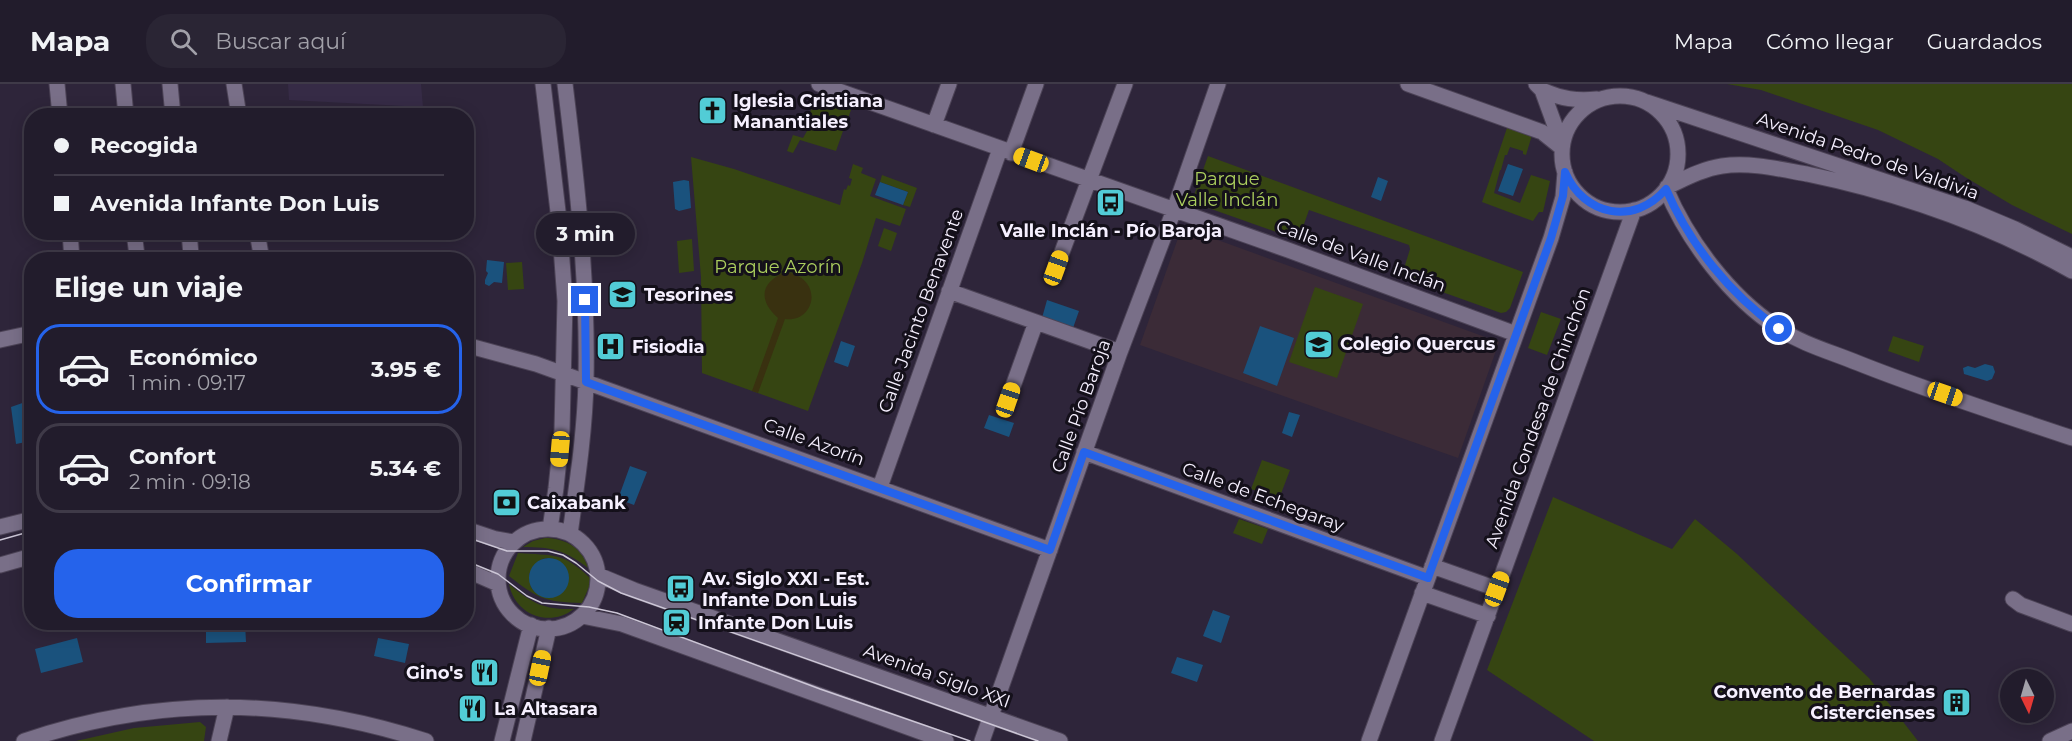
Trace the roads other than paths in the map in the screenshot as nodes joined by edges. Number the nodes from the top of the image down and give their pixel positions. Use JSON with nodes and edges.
{"nodes":[{"id":1,"x":57,"y":84,"type":"edge"},
{"id":2,"x":123,"y":84,"type":"edge"},
{"id":3,"x":170,"y":84,"type":"edge"},
{"id":4,"x":234,"y":84,"type":"edge"},
{"id":5,"x":543,"y":84,"type":"edge"},
{"id":6,"x":565,"y":84,"type":"edge"},
{"id":7,"x":819,"y":84,"type":"edge"},
{"id":8,"x":949,"y":84,"type":"edge"},
{"id":9,"x":1036,"y":84,"type":"edge"},
{"id":10,"x":1125,"y":84,"type":"edge"},
{"id":11,"x":1218,"y":84,"type":"edge"},
{"id":12,"x":1408,"y":84,"type":"edge"},
{"id":13,"x":1539,"y":87,"type":"edge"},
{"id":14,"x":855,"y":89,"type":"edge"},
{"id":15,"x":1604,"y":98,"type":"junction"},
{"id":16,"x":1647,"y":102,"type":"junction"},
{"id":17,"x":59,"y":108,"type":"edge"},
{"id":18,"x":125,"y":108,"type":"edge"},
{"id":19,"x":172,"y":108,"type":"edge"},
{"id":20,"x":238,"y":108,"type":"edge"},
{"id":21,"x":934,"y":125,"type":"junction"},
{"id":22,"x":1562,"y":147,"type":"junction"},
{"id":23,"x":1006,"y":151,"type":"junction"},
{"id":24,"x":1565,"y":172,"type":"junction"},
{"id":25,"x":1090,"y":181,"type":"junction"},
{"id":26,"x":1666,"y":188,"type":"junction"},
{"id":27,"x":1641,"y":207,"type":"junction"},
{"id":28,"x":1174,"y":210,"type":"junction"},
{"id":29,"x":1678,"y":217,"type":"junction"},
{"id":30,"x":2072,"y":257,"type":"edge"},
{"id":31,"x":1056,"y":268,"type":"dead end"},
{"id":32,"x":2072,"y":271,"type":"edge"},
{"id":33,"x":949,"y":291,"type":"junction"},
{"id":34,"x":1036,"y":322,"type":"junction"},
{"id":35,"x":1516,"y":334,"type":"junction"},
{"id":36,"x":24,"y":335,"type":"edge"},
{"id":37,"x":0,"y":340,"type":"edge"},
{"id":38,"x":474,"y":347,"type":"edge"},
{"id":39,"x":1120,"y":352,"type":"junction"},
{"id":40,"x":563,"y":374,"type":"junction"},
{"id":41,"x":586,"y":382,"type":"junction"},
{"id":42,"x":1008,"y":400,"type":"dead end"},
{"id":43,"x":2072,"y":438,"type":"edge"},
{"id":44,"x":1084,"y":452,"type":"junction"},
{"id":45,"x":880,"y":487,"type":"junction"},
{"id":46,"x":24,"y":521,"type":"edge"},
{"id":47,"x":0,"y":527,"type":"edge"},
{"id":48,"x":550,"y":529,"type":"junction"},
{"id":49,"x":474,"y":532,"type":"edge"},
{"id":50,"x":570,"y":534,"type":"junction"},
{"id":51,"x":514,"y":542,"type":"junction"},
{"id":52,"x":1050,"y":550,"type":"junction"},
{"id":53,"x":24,"y":558,"type":"edge"},
{"id":54,"x":0,"y":565,"type":"edge"},
{"id":55,"x":1430,"y":572,"type":"junction"},
{"id":56,"x":474,"y":574,"type":"edge"},
{"id":57,"x":598,"y":575,"type":"junction"},
{"id":58,"x":498,"y":584,"type":"junction"},
{"id":59,"x":1497,"y":589,"type":"junction"},
{"id":60,"x":1422,"y":593,"type":"junction"},
{"id":61,"x":2013,"y":599,"type":"dead end"},
{"id":62,"x":582,"y":616,"type":"junction"},
{"id":63,"x":1488,"y":616,"type":"junction"},
{"id":64,"x":2072,"y":624,"type":"edge"},
{"id":65,"x":531,"y":625,"type":"junction"},
{"id":66,"x":549,"y":628,"type":"junction"},
{"id":67,"x":227,"y":707,"type":"junction"},
{"id":68,"x":991,"y":716,"type":"junction"},
{"id":69,"x":2072,"y":731,"type":"edge"},
{"id":70,"x":24,"y":741,"type":"edge"},
{"id":71,"x":219,"y":741,"type":"edge"},
{"id":72,"x":426,"y":741,"type":"edge"},
{"id":73,"x":502,"y":741,"type":"edge"},
{"id":74,"x":523,"y":741,"type":"edge"},
{"id":75,"x":946,"y":741,"type":"edge"},
{"id":76,"x":982,"y":741,"type":"edge"},
{"id":77,"x":1060,"y":741,"type":"edge"},
{"id":78,"x":1369,"y":741,"type":"edge"},
{"id":79,"x":1442,"y":741,"type":"edge"},
{"id":80,"x":2050,"y":741,"type":"edge"}],
"edges":[{"from":1,"to":17,"type":"street"},
{"from":2,"to":18,"type":"street"},
{"from":3,"to":19,"type":"street"},
{"from":4,"to":20,"type":"street"},
{"from":5,"to":40,"type":"street"},
{"from":6,"to":41,"type":"street"},
{"from":7,"to":14,"type":"street","name":"Calle de Valle Inclán"},
{"from":8,"to":21,"type":"street"},
{"from":9,"to":23,"type":"street","name":"Calle Jacinto Benavente"},
{"from":10,"to":25,"type":"street"},
{"from":11,"to":28,"type":"street","name":"Calle Pío Baroja"},
{"from":12,"to":22,"type":"street"},
{"from":13,"to":15,"type":"street"},
{"from":13,"to":22,"type":"street"},
{"from":14,"to":21,"type":"street","name":"Calle de Valle Inclán"},
{"from":15,"to":16,"type":"street"},
{"from":15,"to":22,"type":"street"},
{"from":16,"to":26,"type":"street"},
{"from":16,"to":30,"type":"street","name":"Avenida Pedro de Valdivia"},
{"from":21,"to":23,"type":"street","name":"Calle de Valle Inclán"},
{"from":22,"to":24,"type":"street"},
{"from":23,"to":25,"type":"street","name":"Calle de Valle Inclán"},
{"from":23,"to":33,"type":"street","name":"Calle Jacinto Benavente"},
{"from":24,"to":27,"type":"street"},
{"from":24,"to":35,"type":"street"},
{"from":25,"to":28,"type":"street","name":"Calle de Valle Inclán"},
{"from":25,"to":31,"type":"street"},
{"from":26,"to":27,"type":"street"},
{"from":26,"to":29,"type":"street"},
{"from":26,"to":32,"type":"street","name":"Avenida Pedro de Valdivia"},
{"from":27,"to":29,"type":"street"},
{"from":27,"to":59,"type":"street","name":"Avenida Condesa de Chinchón"},
{"from":28,"to":35,"type":"street","name":"Calle de Valle Inclán"},
{"from":28,"to":39,"type":"street","name":"Calle Pío Baroja"},
{"from":29,"to":43,"type":"street"},
{"from":33,"to":34,"type":"street"},
{"from":33,"to":45,"type":"street","name":"Calle Jacinto Benavente"},
{"from":34,"to":39,"type":"street"},
{"from":34,"to":42,"type":"street"},
{"from":35,"to":55,"type":"street"},
{"from":36,"to":37,"type":"street"},
{"from":38,"to":40,"type":"street","name":"Calle Azorín"},
{"from":39,"to":44,"type":"street","name":"Calle Pío Baroja"},
{"from":40,"to":41,"type":"street","name":"Calle Azorín"},
{"from":40,"to":48,"type":"street"},
{"from":41,"to":45,"type":"street","name":"Calle Azorín"},
{"from":41,"to":50,"type":"street"},
{"from":44,"to":52,"type":"street","name":"Calle Pío Baroja"},
{"from":44,"to":55,"type":"street","name":"Calle de Echegaray"},
{"from":45,"to":52,"type":"street","name":"Calle Azorín"},
{"from":46,"to":47,"type":"street"},
{"from":48,"to":50,"type":"street"},
{"from":48,"to":51,"type":"street"},
{"from":49,"to":51,"type":"street"},
{"from":50,"to":57,"type":"street"},
{"from":51,"to":58,"type":"street"},
{"from":52,"to":68,"type":"street","name":"Calle Pío Baroja"},
{"from":53,"to":54,"type":"street"},
{"from":55,"to":59,"type":"street","name":"Calle de Echegaray"},
{"from":55,"to":60,"type":"street"},
{"from":56,"to":58,"type":"street"},
{"from":57,"to":62,"type":"street"},
{"from":57,"to":68,"type":"street","name":"Avenida Siglo XXI"},
{"from":58,"to":65,"type":"street"},
{"from":59,"to":63,"type":"street","name":"Avenida Condesa de Chinchón"},
{"from":60,"to":63,"type":"street"},
{"from":60,"to":78,"type":"street"},
{"from":61,"to":64,"type":"street"},
{"from":62,"to":66,"type":"street"},
{"from":62,"to":75,"type":"street"},
{"from":63,"to":79,"type":"street","name":"Avenida Condesa de Chinchón"},
{"from":65,"to":66,"type":"street"},
{"from":65,"to":73,"type":"street"},
{"from":66,"to":74,"type":"street"},
{"from":67,"to":70,"type":"street"},
{"from":67,"to":71,"type":"street"},
{"from":67,"to":72,"type":"street"},
{"from":68,"to":76,"type":"street","name":"Calle Pío Baroja"},
{"from":68,"to":77,"type":"street","name":"Avenida Siglo XXI"},
{"from":69,"to":80,"type":"street"}]}
